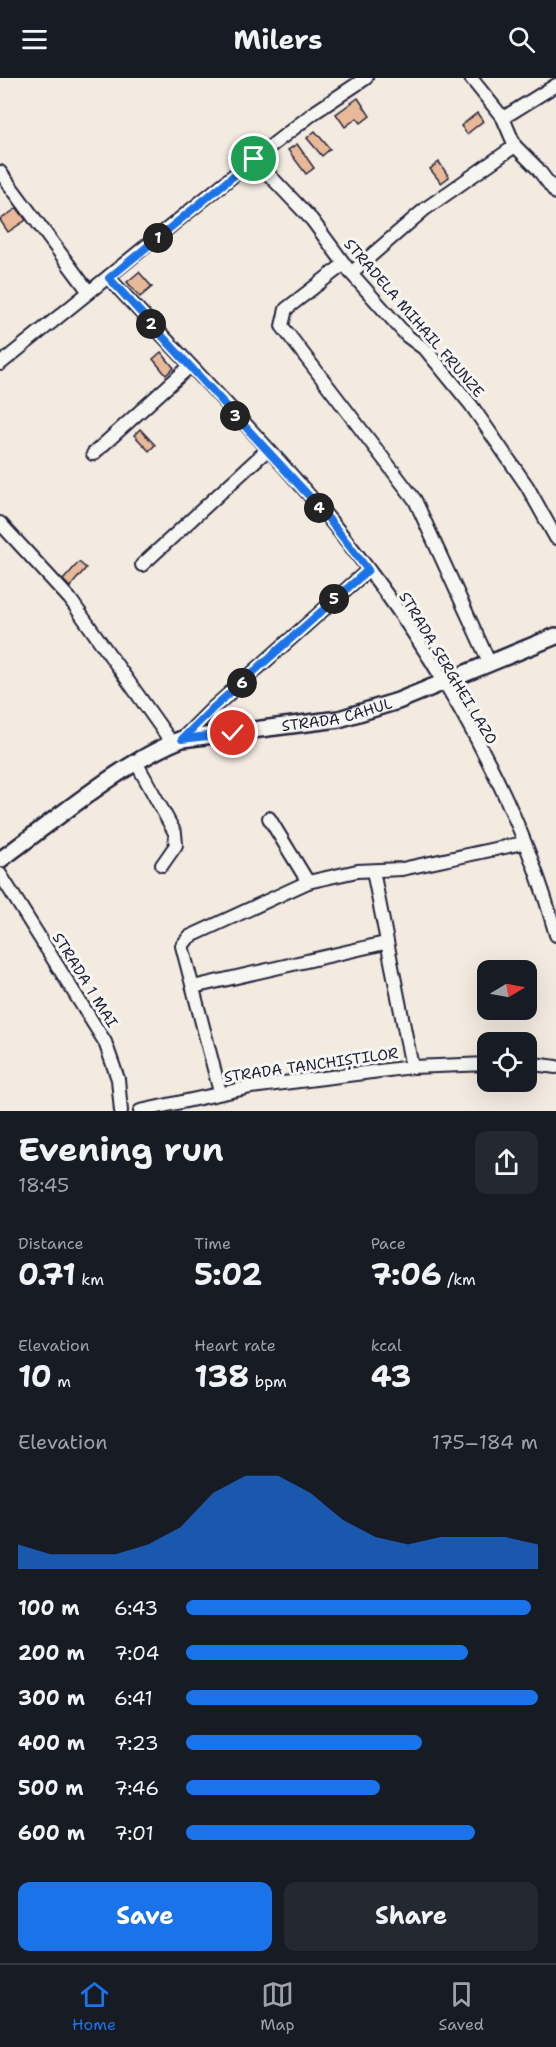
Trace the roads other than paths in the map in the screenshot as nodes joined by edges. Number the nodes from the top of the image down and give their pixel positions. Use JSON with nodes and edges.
{"nodes":[{"id":1,"x":366,"y":78,"type":"edge"},
{"id":2,"x":471,"y":78,"type":"edge"},
{"id":3,"x":556,"y":85,"type":"edge"},
{"id":4,"x":503,"y":118,"type":"junction"},
{"id":5,"x":515,"y":146,"type":"junction"},
{"id":6,"x":254,"y":159,"type":"junction"},
{"id":7,"x":1,"y":174,"type":"edge"},
{"id":8,"x":556,"y":194,"type":"edge"},
{"id":9,"x":348,"y":268,"type":"junction"},
{"id":10,"x":109,"y":278,"type":"junction"},
{"id":11,"x":89,"y":292,"type":"junction"},
{"id":12,"x":0,"y":364,"type":"edge"},
{"id":13,"x":189,"y":367,"type":"junction"},
{"id":14,"x":267,"y":450,"type":"junction"},
{"id":15,"x":93,"y":454,"type":"dead end"},
{"id":16,"x":0,"y":523,"type":"edge"},
{"id":17,"x":556,"y":538,"type":"edge"},
{"id":18,"x":142,"y":565,"type":"dead end"},
{"id":19,"x":368,"y":570,"type":"junction"},
{"id":20,"x":556,"y":636,"type":"edge"},
{"id":21,"x":490,"y":664,"type":"junction"},
{"id":22,"x":443,"y":683,"type":"junction"},
{"id":23,"x":177,"y":741,"type":"junction"},
{"id":24,"x":136,"y":762,"type":"junction"},
{"id":25,"x":269,"y":818,"type":"dead end"},
{"id":26,"x":524,"y":843,"type":"junction"},
{"id":27,"x":0,"y":860,"type":"edge"},
{"id":28,"x":162,"y":865,"type":"dead end"},
{"id":29,"x":373,"y":871,"type":"junction"},
{"id":30,"x":0,"y":874,"type":"edge"},
{"id":31,"x":308,"y":882,"type":"junction"},
{"id":32,"x":556,"y":935,"type":"edge"},
{"id":33,"x":385,"y":943,"type":"junction"},
{"id":34,"x":193,"y":987,"type":"junction"},
{"id":35,"x":477,"y":1064,"type":"edge"},
{"id":36,"x":537,"y":1064,"type":"edge"},
{"id":37,"x":412,"y":1067,"type":"junction"},
{"id":38,"x":556,"y":1067,"type":"edge"},
{"id":39,"x":220,"y":1092,"type":"junction"},
{"id":40,"x":121,"y":1111,"type":"edge"},
{"id":41,"x":140,"y":1111,"type":"edge"}],
"edges":[{"from":1,"to":6,"type":"street"},
{"from":2,"to":4,"type":"street"},
{"from":3,"to":4,"type":"street"},
{"from":4,"to":5,"type":"street"},
{"from":5,"to":8,"type":"street"},
{"from":5,"to":9,"type":"street"},
{"from":6,"to":9,"type":"street","name":"STRADELA MIHAIL FRUNZE"},
{"from":6,"to":10,"type":"street"},
{"from":7,"to":11,"type":"street"},
{"from":9,"to":17,"type":"street","name":"STRADELA MIHAIL FRUNZE"},
{"from":9,"to":21,"type":"street"},
{"from":10,"to":11,"type":"street"},
{"from":10,"to":13,"type":"street","name":"STRADA SERGHEI LAZO"},
{"from":11,"to":12,"type":"street"},
{"from":13,"to":14,"type":"street","name":"STRADA SERGHEI LAZO"},
{"from":13,"to":15,"type":"street"},
{"from":14,"to":18,"type":"street"},
{"from":14,"to":19,"type":"street","name":"STRADA SERGHEI LAZO"},
{"from":16,"to":23,"type":"street"},
{"from":19,"to":22,"type":"street","name":"STRADA SERGHEI LAZO"},
{"from":19,"to":23,"type":"street"},
{"from":20,"to":21,"type":"main road","name":"STRADA CAHUL"},
{"from":21,"to":22,"type":"main road","name":"STRADA CAHUL"},
{"from":22,"to":23,"type":"main road","name":"STRADA CAHUL"},
{"from":22,"to":26,"type":"street","name":"STRADA SERGHEI LAZO"},
{"from":23,"to":24,"type":"main road","name":"STRADA CAHUL"},
{"from":24,"to":27,"type":"main road","name":"STRADA CAHUL"},
{"from":24,"to":28,"type":"street"},
{"from":25,"to":31,"type":"street"},
{"from":26,"to":29,"type":"street"},
{"from":26,"to":32,"type":"street","name":"STRADA SERGHEI LAZO"},
{"from":29,"to":31,"type":"street"},
{"from":29,"to":33,"type":"street"},
{"from":30,"to":40,"type":"street","name":"STRADA 1 MAI"},
{"from":31,"to":34,"type":"street"},
{"from":33,"to":34,"type":"street"},
{"from":33,"to":37,"type":"street"},
{"from":34,"to":39,"type":"street"},
{"from":35,"to":37,"type":"street","name":"STRADA TANCHIȘTILOR"},
{"from":36,"to":38,"type":"street"},
{"from":37,"to":39,"type":"street","name":"STRADA TANCHIȘTILOR"},
{"from":39,"to":41,"type":"street","name":"STRADA TANCHIȘTILOR"}]}
